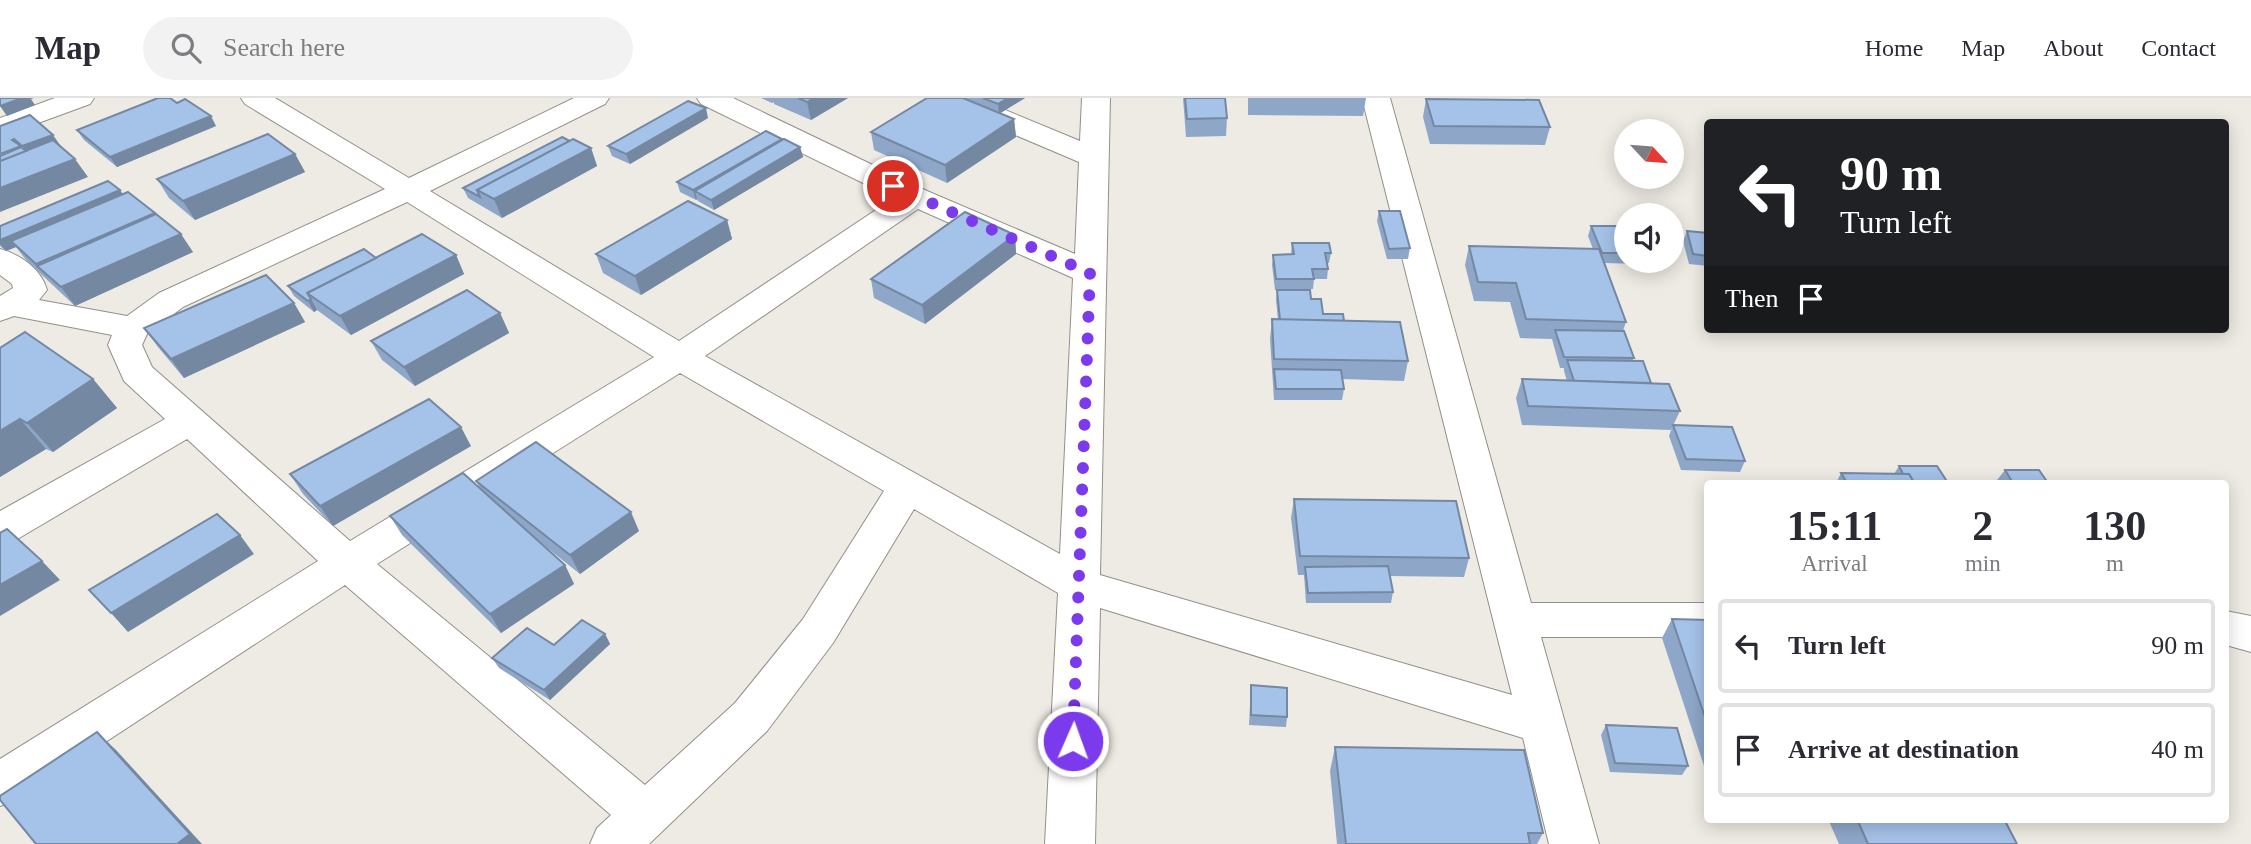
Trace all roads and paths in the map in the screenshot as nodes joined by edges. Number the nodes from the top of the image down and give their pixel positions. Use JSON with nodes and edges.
{"nodes":[{"id":1,"x":80,"y":98,"type":"edge"},
{"id":2,"x":255,"y":98,"type":"edge"},
{"id":3,"x":595,"y":98,"type":"edge"},
{"id":4,"x":711,"y":98,"type":"edge"},
{"id":5,"x":952,"y":98,"type":"edge"},
{"id":6,"x":1096,"y":98,"type":"edge"},
{"id":7,"x":1376,"y":98,"type":"edge"},
{"id":8,"x":0,"y":128,"type":"edge"},
{"id":9,"x":1094,"y":157,"type":"junction"},
{"id":10,"x":408,"y":190,"type":"junction"},
{"id":11,"x":916,"y":197,"type":"junction"},
{"id":12,"x":0,"y":259,"type":"edge"},
{"id":13,"x":1090,"y":273,"type":"junction"},
{"id":14,"x":5,"y":308,"type":"edge"},
{"id":15,"x":133,"y":328,"type":"junction"},
{"id":16,"x":680,"y":357,"type":"junction"},
{"id":17,"x":190,"y":421,"type":"junction"},
{"id":18,"x":907,"y":487,"type":"junction"},
{"id":19,"x":0,"y":530,"type":"edge"},
{"id":20,"x":346,"y":563,"type":"junction"},
{"id":21,"x":1079,"y":585,"type":"junction"},
{"id":22,"x":1514,"y":620,"type":"junction"},
{"id":23,"x":1704,"y":620,"type":"edge"},
{"id":24,"x":2229,"y":629,"type":"edge"},
{"id":25,"x":2251,"y":634,"type":"edge"},
{"id":26,"x":1542,"y":724,"type":"junction"},
{"id":27,"x":0,"y":785,"type":"edge"},
{"id":28,"x":631,"y":830,"type":"edge"},
{"id":29,"x":1070,"y":844,"type":"edge"},
{"id":30,"x":1574,"y":844,"type":"edge"}],
"edges":[{"from":1,"to":8,"type":"street"},
{"from":2,"to":10,"type":"street"},
{"from":3,"to":10,"type":"street"},
{"from":4,"to":11,"type":"street"},
{"from":5,"to":9,"type":"street"},
{"from":6,"to":9,"type":"street"},
{"from":7,"to":22,"type":"street"},
{"from":9,"to":13,"type":"street"},
{"from":10,"to":15,"type":"street"},
{"from":10,"to":16,"type":"street"},
{"from":11,"to":13,"type":"street"},
{"from":11,"to":16,"type":"street"},
{"from":12,"to":14,"type":"street"},
{"from":13,"to":21,"type":"street"},
{"from":14,"to":15,"type":"street"},
{"from":15,"to":17,"type":"street"},
{"from":16,"to":18,"type":"street"},
{"from":16,"to":20,"type":"street"},
{"from":17,"to":19,"type":"street"},
{"from":17,"to":20,"type":"street"},
{"from":18,"to":21,"type":"street"},
{"from":18,"to":28,"type":"street"},
{"from":20,"to":27,"type":"street"},
{"from":20,"to":28,"type":"street"},
{"from":21,"to":26,"type":"street"},
{"from":21,"to":29,"type":"street"},
{"from":22,"to":23,"type":"street"},
{"from":22,"to":26,"type":"street"},
{"from":24,"to":25,"type":"street"},
{"from":26,"to":30,"type":"street"}]}
